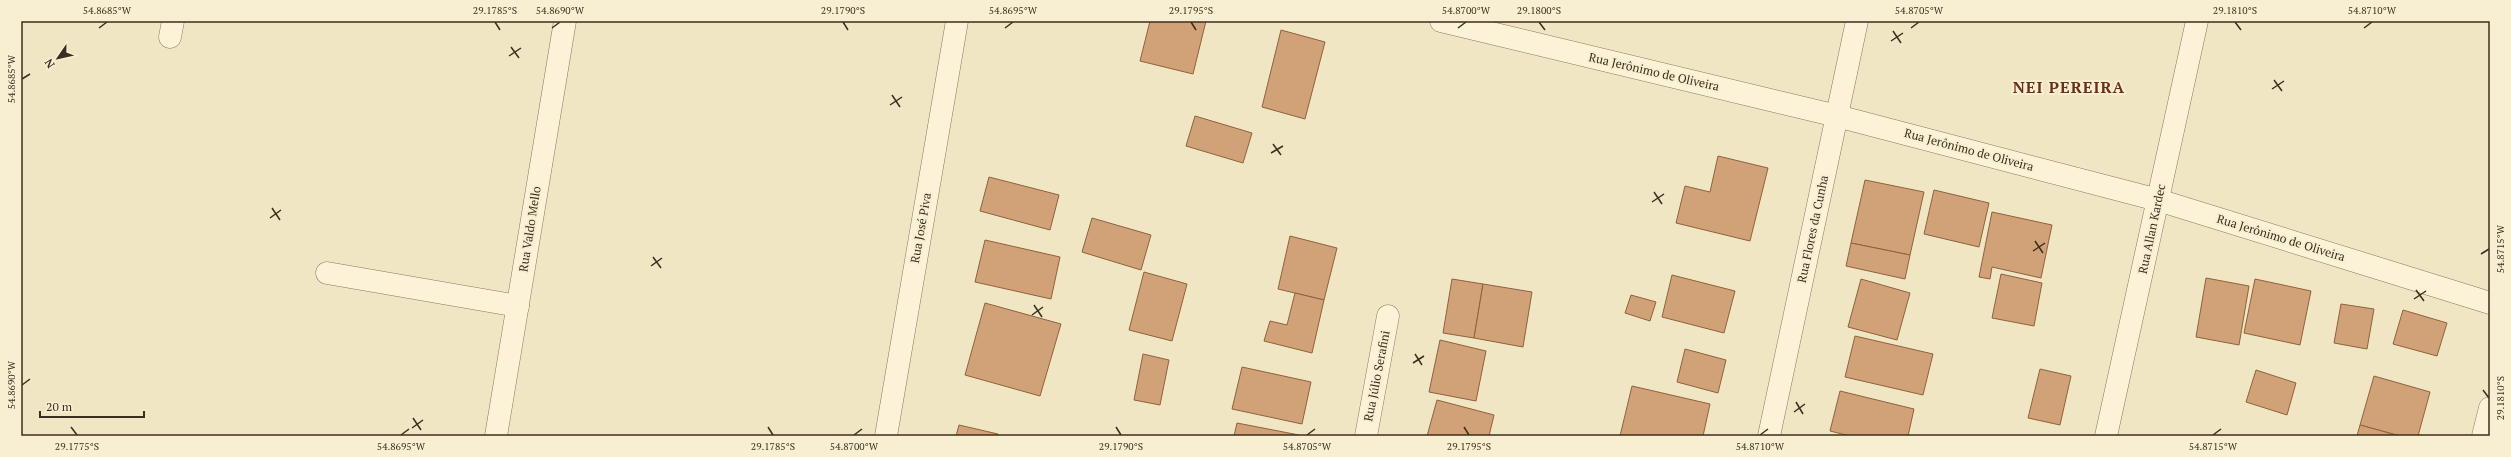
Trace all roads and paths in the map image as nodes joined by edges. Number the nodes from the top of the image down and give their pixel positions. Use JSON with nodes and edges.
{"nodes":[{"id":1,"x":565,"y":21,"type":"edge"},
{"id":2,"x":957,"y":21,"type":"edge"},
{"id":3,"x":1857,"y":21,"type":"edge"},
{"id":4,"x":2197,"y":21,"type":"edge"},
{"id":5,"x":1445,"y":22,"type":"edge"},
{"id":6,"x":1837,"y":116,"type":"junction"},
{"id":7,"x":2158,"y":200,"type":"junction"},
{"id":8,"x":327,"y":273,"type":"dead end"},
{"id":9,"x":2490,"y":303,"type":"edge"},
{"id":10,"x":518,"y":306,"type":"junction"},
{"id":11,"x":1388,"y":316,"type":"dead end"},
{"id":12,"x":2490,"y":408,"type":"edge"},
{"id":13,"x":496,"y":436,"type":"edge"},
{"id":14,"x":886,"y":436,"type":"edge"},
{"id":15,"x":1366,"y":436,"type":"edge"},
{"id":16,"x":1769,"y":436,"type":"edge"},
{"id":17,"x":2106,"y":436,"type":"edge"},
{"id":18,"x":2483,"y":436,"type":"edge"}],
"edges":[{"from":1,"to":10,"type":"street","name":"Rua Valdo Mello"},
{"from":2,"to":14,"type":"street","name":"Rua José Piva"},
{"from":3,"to":6,"type":"street","name":"Rua Flores da Cunha"},
{"from":4,"to":7,"type":"street","name":"Rua Allan Kardec"},
{"from":5,"to":6,"type":"street","name":"Rua Jerônimo de Oliveira"},
{"from":6,"to":7,"type":"street","name":"Rua Jerônimo de Oliveira"},
{"from":6,"to":16,"type":"street","name":"Rua Flores da Cunha"},
{"from":7,"to":9,"type":"street","name":"Rua Jerônimo de Oliveira"},
{"from":7,"to":17,"type":"street","name":"Rua Allan Kardec"},
{"from":8,"to":10,"type":"street"},
{"from":10,"to":13,"type":"street","name":"Rua Valdo Mello"},
{"from":11,"to":15,"type":"street","name":"Rua Júlio Serafini"},
{"from":12,"to":18,"type":"street"}]}
